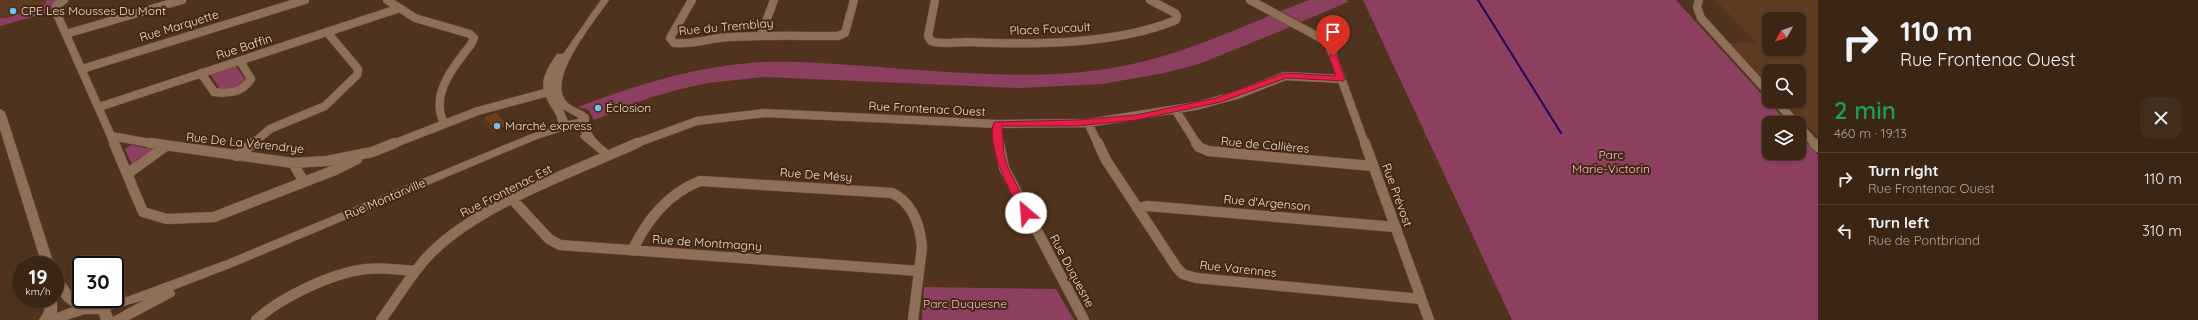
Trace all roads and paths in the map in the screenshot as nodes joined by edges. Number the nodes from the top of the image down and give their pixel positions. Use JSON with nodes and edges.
{"nodes":[{"id":1,"x":64,"y":0,"type":"edge"},
{"id":2,"x":182,"y":0,"type":"edge"},
{"id":3,"x":305,"y":0,"type":"edge"},
{"id":4,"x":386,"y":0,"type":"edge"},
{"id":5,"x":598,"y":0,"type":"edge"},
{"id":6,"x":605,"y":0,"type":"edge"},
{"id":7,"x":692,"y":0,"type":"edge"},
{"id":8,"x":774,"y":0,"type":"edge"},
{"id":9,"x":854,"y":0,"type":"edge"},
{"id":10,"x":935,"y":0,"type":"edge"},
{"id":11,"x":1150,"y":0,"type":"edge"},
{"id":12,"x":1250,"y":0,"type":"edge"},
{"id":13,"x":1700,"y":0,"type":"edge"},
{"id":14,"x":397,"y":9,"type":"junction"},
{"id":15,"x":327,"y":32,"type":"junction"},
{"id":16,"x":66,"y":34,"type":"junction"},
{"id":17,"x":761,"y":34,"type":"junction"},
{"id":18,"x":240,"y":61,"type":"junction"},
{"id":19,"x":82,"y":69,"type":"junction"},
{"id":20,"x":201,"y":73,"type":"junction"},
{"id":21,"x":1341,"y":79,"type":"junction"},
{"id":22,"x":1762,"y":85,"type":"edge"},
{"id":23,"x":552,"y":91,"type":"junction"},
{"id":24,"x":99,"y":106,"type":"junction"},
{"id":25,"x":1782,"y":108,"type":"edge"},
{"id":26,"x":1176,"y":111,"type":"junction"},
{"id":27,"x":0,"y":112,"type":"edge"},
{"id":28,"x":1790,"y":116,"type":"edge"},
{"id":29,"x":582,"y":118,"type":"junction"},
{"id":30,"x":566,"y":122,"type":"junction"},
{"id":31,"x":1088,"y":123,"type":"junction"},
{"id":32,"x":444,"y":124,"type":"junction"},
{"id":33,"x":997,"y":124,"type":"junction"},
{"id":34,"x":1806,"y":134,"type":"edge"},
{"id":35,"x":111,"y":136,"type":"junction"},
{"id":36,"x":590,"y":139,"type":"junction"},
{"id":37,"x":166,"y":146,"type":"junction"},
{"id":38,"x":1818,"y":147,"type":"edge"},
{"id":39,"x":363,"y":155,"type":"junction"},
{"id":40,"x":236,"y":156,"type":"junction"},
{"id":41,"x":608,"y":156,"type":"junction"},
{"id":42,"x":293,"y":163,"type":"junction"},
{"id":43,"x":1372,"y":166,"type":"junction"},
{"id":44,"x":127,"y":174,"type":"junction"},
{"id":45,"x":304,"y":182,"type":"junction"},
{"id":46,"x":512,"y":199,"type":"junction"},
{"id":47,"x":1137,"y":208,"type":"junction"},
{"id":48,"x":1395,"y":227,"type":"junction"},
{"id":49,"x":632,"y":251,"type":"junction"},
{"id":50,"x":45,"y":256,"type":"edge"},
{"id":51,"x":231,"y":263,"type":"junction"},
{"id":52,"x":415,"y":271,"type":"junction"},
{"id":53,"x":919,"y":271,"type":"junction"},
{"id":54,"x":64,"y":290,"type":"edge"},
{"id":55,"x":1421,"y":299,"type":"junction"},
{"id":56,"x":124,"y":301,"type":"edge"},
{"id":57,"x":72,"y":302,"type":"edge"},
{"id":58,"x":51,"y":308,"type":"edge"},
{"id":59,"x":94,"y":308,"type":"joint"},
{"id":60,"x":46,"y":320,"type":"edge"},
{"id":61,"x":53,"y":320,"type":"edge"},
{"id":62,"x":108,"y":320,"type":"edge"},
{"id":63,"x":118,"y":320,"type":"edge"},
{"id":64,"x":256,"y":320,"type":"edge"},
{"id":65,"x":381,"y":320,"type":"edge"},
{"id":66,"x":913,"y":320,"type":"edge"},
{"id":67,"x":1084,"y":320,"type":"edge"},
{"id":68,"x":1429,"y":320,"type":"edge"}],
"edges":[{"from":1,"to":16,"type":"street"},
{"from":2,"to":16,"type":"street"},
{"from":3,"to":19,"type":"street","name":"Rue Marquette"},
{"from":4,"to":14,"type":"street"},
{"from":5,"to":6,"type":"street"},
{"from":5,"to":23,"type":"street"},
{"from":6,"to":23,"type":"street"},
{"from":7,"to":17,"type":"street","name":"Rue du Tremblay"},
{"from":8,"to":17,"type":"street"},
{"from":9,"to":17,"type":"street","name":"Rue du Tremblay"},
{"from":10,"to":11,"type":"street","name":"Place Foucault"},
{"from":12,"to":21,"type":"street","name":"Rue Prévost"},
{"from":13,"to":22,"type":"street"},
{"from":14,"to":15,"type":"street","name":"Rue Baffin"},
{"from":14,"to":32,"type":"street"},
{"from":15,"to":18,"type":"street","name":"Rue Baffin"},
{"from":15,"to":40,"type":"street"},
{"from":16,"to":19,"type":"street"},
{"from":18,"to":20,"type":"street","name":"Rue Baffin"},
{"from":18,"to":20,"type":"street"},
{"from":19,"to":24,"type":"street"},
{"from":20,"to":24,"type":"street","name":"Rue Baffin"},
{"from":21,"to":26,"type":"street","name":"Rue Frontenac Ouest"},
{"from":21,"to":43,"type":"street","name":"Rue Prévost"},
{"from":23,"to":29,"type":"street"},
{"from":23,"to":30,"type":"street"},
{"from":23,"to":32,"type":"street","name":"Rue De La Vérendrye"},
{"from":24,"to":35,"type":"street"},
{"from":25,"to":28,"type":"street"},
{"from":26,"to":31,"type":"street","name":"Rue Frontenac Ouest"},
{"from":26,"to":43,"type":"street","name":"Rue de Callières"},
{"from":27,"to":50,"type":"street"},
{"from":29,"to":30,"type":"street","name":"Rue Montarville"},
{"from":29,"to":36,"type":"street"},
{"from":30,"to":36,"type":"street"},
{"from":30,"to":51,"type":"street","name":"Rue Montarville"},
{"from":31,"to":33,"type":"street","name":"Rue Frontenac Ouest"},
{"from":31,"to":47,"type":"street","name":"Rue Varennes"},
{"from":32,"to":39,"type":"street","name":"Rue De La Vérendrye"},
{"from":33,"to":41,"type":"street","name":"Rue Frontenac Ouest"},
{"from":33,"to":67,"type":"street","name":"Rue Duquesne"},
{"from":34,"to":38,"type":"street"},
{"from":35,"to":37,"type":"street","name":"Rue De La Vérendrye"},
{"from":35,"to":44,"type":"street"},
{"from":36,"to":41,"type":"street"},
{"from":37,"to":40,"type":"street","name":"Rue De La Vérendrye"},
{"from":37,"to":44,"type":"street"},
{"from":39,"to":42,"type":"street","name":"Rue De La Vérendrye"},
{"from":39,"to":45,"type":"street"},
{"from":40,"to":42,"type":"street","name":"Rue De La Vérendrye"},
{"from":41,"to":46,"type":"street","name":"Rue Frontenac Est"},
{"from":42,"to":45,"type":"street"},
{"from":43,"to":48,"type":"street","name":"Rue Prévost"},
{"from":44,"to":45,"type":"street"},
{"from":46,"to":49,"type":"street","name":"Rue de Montmagny"},
{"from":46,"to":52,"type":"street","name":"Rue Frontenac Est"},
{"from":47,"to":48,"type":"street","name":"Rue d'Argenson"},
{"from":47,"to":55,"type":"street","name":"Rue Varennes"},
{"from":48,"to":55,"type":"street","name":"Rue Prévost"},
{"from":49,"to":53,"type":"street","name":"Rue de Montmagny"},
{"from":49,"to":53,"type":"street","name":"Rue De Mésy"},
{"from":51,"to":56,"type":"street","name":"Rue Montarville"},
{"from":51,"to":63,"type":"street","name":"Rue Montarville"},
{"from":52,"to":64,"type":"street"},
{"from":52,"to":65,"type":"street","name":"Rue Frontenac Est"},
{"from":53,"to":66,"type":"street","name":"Rue De Mésy"},
{"from":54,"to":57,"type":"street"},
{"from":55,"to":68,"type":"street","name":"Rue Prévost"},
{"from":58,"to":60,"type":"street"},
{"from":59,"to":61,"type":"street","name":"Rue Montarville"},
{"from":59,"to":62,"type":"street"}]}
